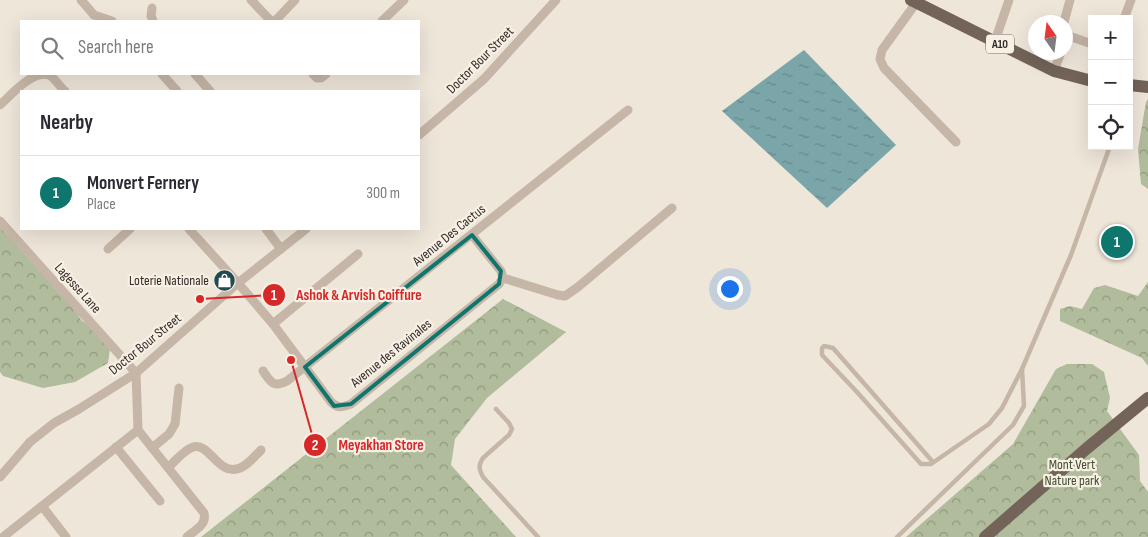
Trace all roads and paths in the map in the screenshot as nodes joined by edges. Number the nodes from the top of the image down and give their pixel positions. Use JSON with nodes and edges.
{"nodes":[{"id":1,"x":82,"y":0,"type":"edge"},
{"id":2,"x":251,"y":0,"type":"edge"},
{"id":3,"x":295,"y":0,"type":"edge"},
{"id":4,"x":404,"y":0,"type":"edge"},
{"id":5,"x":556,"y":0,"type":"edge"},
{"id":6,"x":1008,"y":0,"type":"edge"},
{"id":7,"x":1070,"y":0,"type":"edge"},
{"id":8,"x":1131,"y":0,"type":"edge"},
{"id":9,"x":913,"y":1,"type":"edge"},
{"id":10,"x":152,"y":8,"type":"dead end"},
{"id":11,"x":1066,"y":15,"type":"edge"},
{"id":12,"x":1125,"y":15,"type":"edge"},
{"id":13,"x":109,"y":20,"type":"edge"},
{"id":14,"x":153,"y":20,"type":"edge"},
{"id":15,"x":270,"y":20,"type":"edge"},
{"id":16,"x":276,"y":20,"type":"edge"},
{"id":17,"x":383,"y":20,"type":"edge"},
{"id":18,"x":1073,"y":38,"type":"edge"},
{"id":19,"x":995,"y":41,"type":"junction"},
{"id":20,"x":1088,"y":43,"type":"edge"},
{"id":21,"x":1058,"y":60,"type":"edge"},
{"id":22,"x":1054,"y":71,"type":"junction"},
{"id":23,"x":39,"y":75,"type":"edge"},
{"id":24,"x":45,"y":75,"type":"edge"},
{"id":25,"x":163,"y":75,"type":"edge"},
{"id":26,"x":197,"y":75,"type":"edge"},
{"id":27,"x":1088,"y":80,"type":"edge"},
{"id":28,"x":1133,"y":87,"type":"edge"},
{"id":29,"x":1148,"y":88,"type":"edge"},
{"id":30,"x":64,"y":90,"type":"edge"},
{"id":31,"x":176,"y":90,"type":"edge"},
{"id":32,"x":209,"y":90,"type":"edge"},
{"id":33,"x":1,"y":103,"type":"edge"},
{"id":34,"x":628,"y":110,"type":"dead end"},
{"id":35,"x":420,"y":134,"type":"edge"},
{"id":36,"x":956,"y":142,"type":"dead end"},
{"id":37,"x":1109,"y":150,"type":"edge"},
{"id":38,"x":672,"y":208,"type":"dead end"},
{"id":39,"x":0,"y":221,"type":"edge"},
{"id":40,"x":129,"y":230,"type":"edge"},
{"id":41,"x":190,"y":230,"type":"edge"},
{"id":42,"x":267,"y":230,"type":"edge"},
{"id":43,"x":305,"y":230,"type":"edge"},
{"id":44,"x":472,"y":235,"type":"junction"},
{"id":45,"x":108,"y":249,"type":"dead end"},
{"id":46,"x":281,"y":249,"type":"junction"},
{"id":47,"x":358,"y":254,"type":"dead end"},
{"id":48,"x":503,"y":278,"type":"junction"},
{"id":49,"x":238,"y":283,"type":"junction"},
{"id":50,"x":273,"y":324,"type":"junction"},
{"id":51,"x":305,"y":367,"type":"junction"},
{"id":52,"x":1022,"y":369,"type":"junction"},
{"id":53,"x":263,"y":371,"type":"dead end"},
{"id":54,"x":136,"y":373,"type":"junction"},
{"id":55,"x":178,"y":388,"type":"dead end"},
{"id":56,"x":1148,"y":398,"type":"edge"},
{"id":57,"x":881,"y":403,"type":"junction"},
{"id":58,"x":496,"y":408,"type":"dead end"},
{"id":59,"x":873,"y":410,"type":"junction"},
{"id":60,"x":138,"y":430,"type":"junction"},
{"id":61,"x":116,"y":447,"type":"junction"},
{"id":62,"x":152,"y":448,"type":"junction"},
{"id":63,"x":262,"y":450,"type":"dead end"},
{"id":64,"x":933,"y":462,"type":"junction"},
{"id":65,"x":169,"y":467,"type":"junction"},
{"id":66,"x":0,"y":478,"type":"edge"},
{"id":67,"x":160,"y":501,"type":"dead end"},
{"id":68,"x":42,"y":506,"type":"junction"},
{"id":69,"x":4,"y":537,"type":"edge"},
{"id":70,"x":66,"y":537,"type":"edge"},
{"id":71,"x":187,"y":537,"type":"edge"},
{"id":72,"x":538,"y":537,"type":"edge"},
{"id":73,"x":897,"y":537,"type":"edge"},
{"id":74,"x":985,"y":537,"type":"edge"}],
"edges":[{"from":1,"to":13,"type":"street"},
{"from":2,"to":15,"type":"street"},
{"from":3,"to":16,"type":"street"},
{"from":4,"to":17,"type":"street"},
{"from":5,"to":35,"type":"street","name":"Doctor Bour Street"},
{"from":6,"to":19,"type":"street"},
{"from":7,"to":11,"type":"street"},
{"from":8,"to":12,"type":"street"},
{"from":9,"to":19,"type":"main road","number":"A10"},
{"from":9,"to":36,"type":"street"},
{"from":10,"to":14,"type":"street"},
{"from":18,"to":20,"type":"street"},
{"from":19,"to":22,"type":"main road","number":"A10"},
{"from":21,"to":22,"type":"street"},
{"from":22,"to":27,"type":"main road","number":"A10"},
{"from":23,"to":33,"type":"street"},
{"from":24,"to":30,"type":"street"},
{"from":25,"to":31,"type":"street"},
{"from":26,"to":32,"type":"street"},
{"from":28,"to":29,"type":"main road"},
{"from":34,"to":44,"type":"street","name":"Avenue Des Cactus"},
{"from":37,"to":52,"type":"lane"},
{"from":38,"to":48,"type":"street"},
{"from":39,"to":54,"type":"street","name":"Lagesse Lane"},
{"from":40,"to":45,"type":"street"},
{"from":41,"to":49,"type":"street"},
{"from":42,"to":46,"type":"street"},
{"from":43,"to":46,"type":"street","name":"Doctor Bour Street"},
{"from":44,"to":48,"type":"street"},
{"from":44,"to":51,"type":"street","name":"Avenue Des Cactus"},
{"from":46,"to":49,"type":"street","name":"Doctor Bour Street"},
{"from":47,"to":50,"type":"street"},
{"from":48,"to":51,"type":"street","name":"Avenue des Ravinales"},
{"from":49,"to":50,"type":"street"},
{"from":49,"to":54,"type":"street","name":"Doctor Bour Street"},
{"from":50,"to":51,"type":"street"},
{"from":51,"to":53,"type":"street","name":"Avenue Des Cactus"},
{"from":52,"to":64,"type":"lane"},
{"from":52,"to":73,"type":"lane"},
{"from":54,"to":60,"type":"street"},
{"from":54,"to":66,"type":"street","name":"Doctor Bour Street"},
{"from":55,"to":62,"type":"street"},
{"from":56,"to":74,"type":"main road"},
{"from":57,"to":59,"type":"lane"},
{"from":57,"to":59,"type":"lane"},
{"from":57,"to":64,"type":"lane"},
{"from":58,"to":72,"type":"lane"},
{"from":59,"to":64,"type":"lane"},
{"from":60,"to":61,"type":"street"},
{"from":60,"to":62,"type":"street"},
{"from":61,"to":67,"type":"street"},
{"from":61,"to":68,"type":"street"},
{"from":62,"to":65,"type":"street"},
{"from":63,"to":65,"type":"street"},
{"from":65,"to":71,"type":"street"},
{"from":68,"to":69,"type":"street"},
{"from":68,"to":70,"type":"street"}]}
